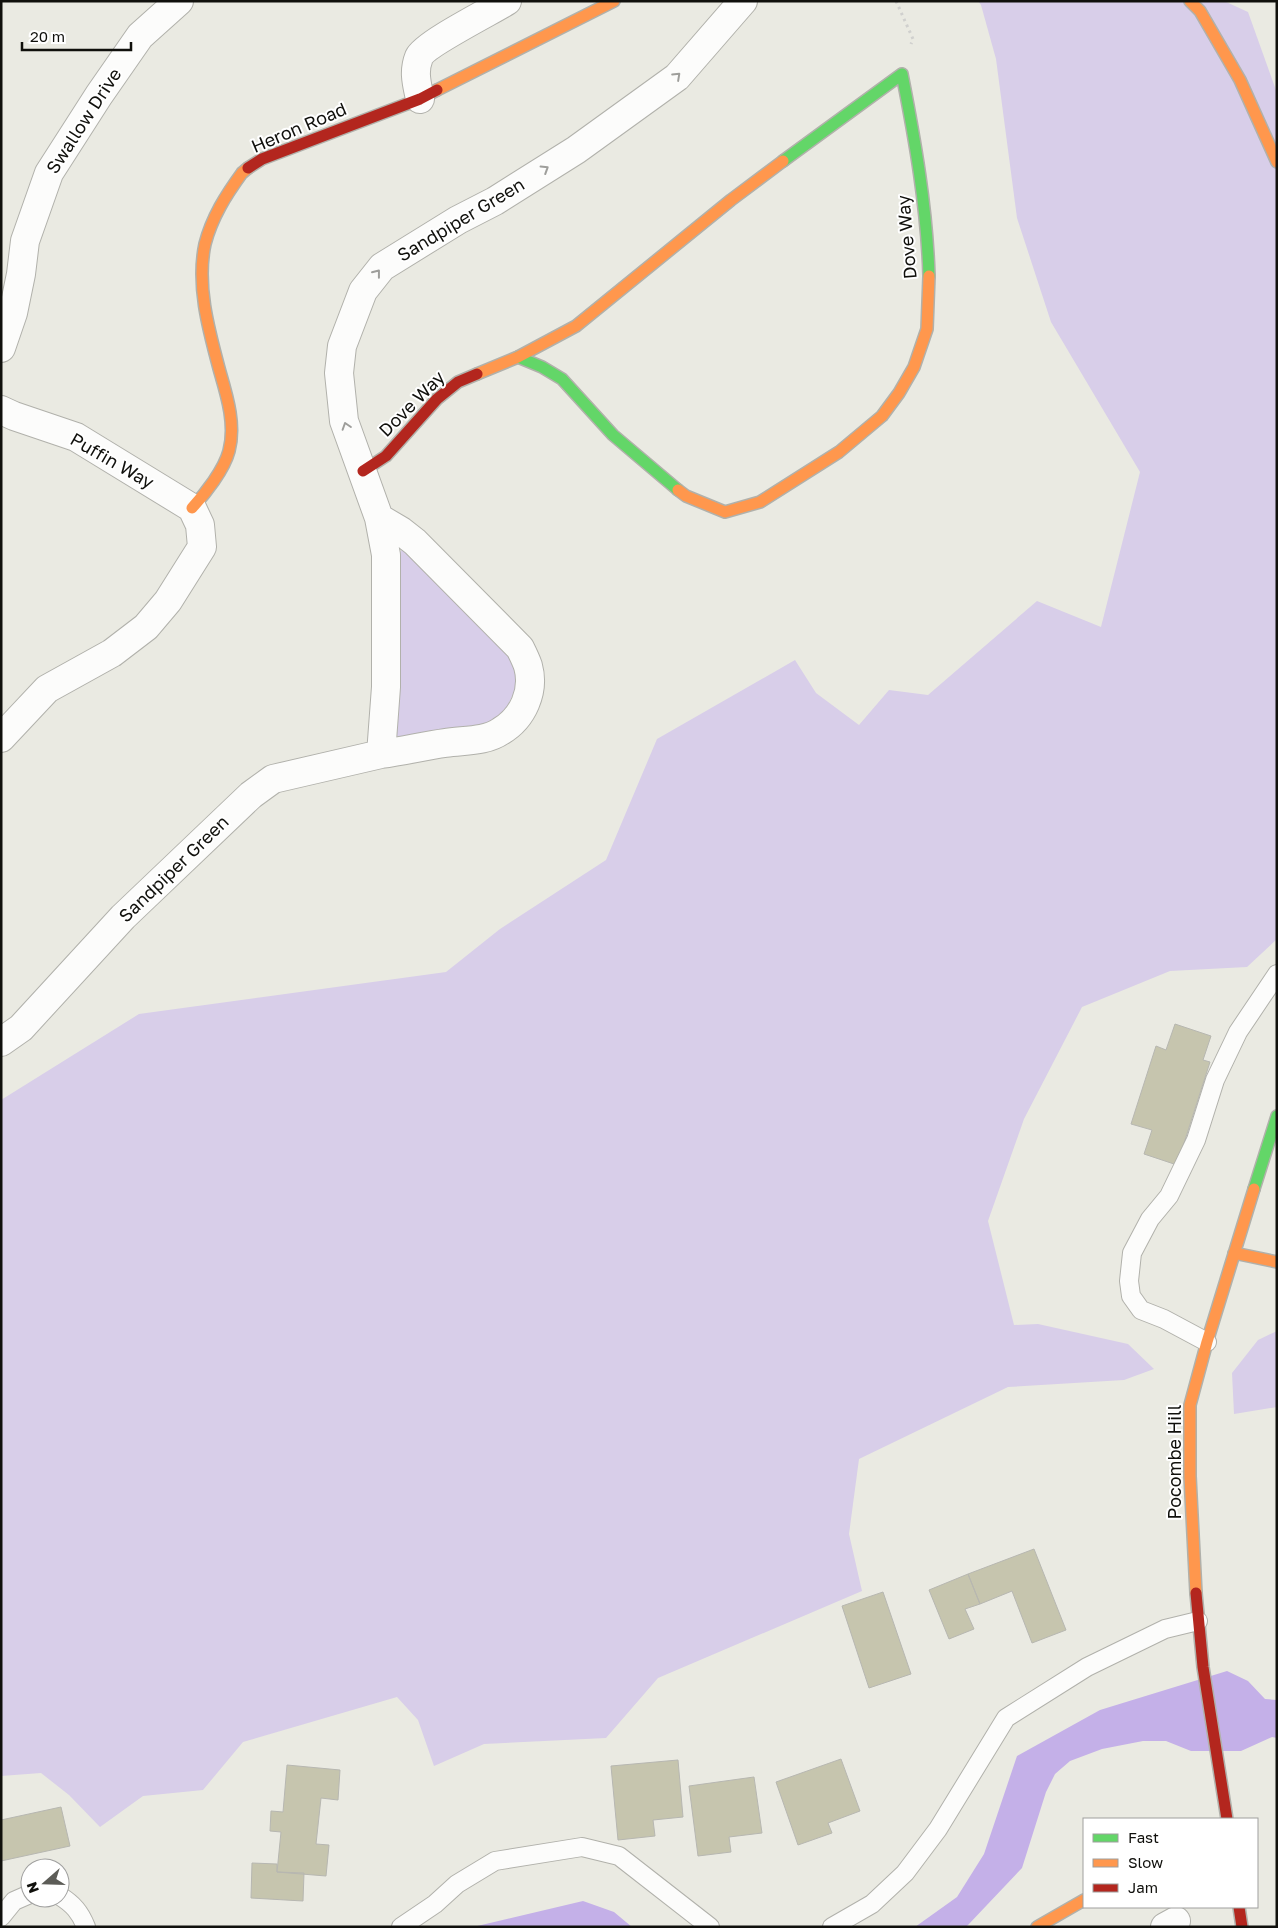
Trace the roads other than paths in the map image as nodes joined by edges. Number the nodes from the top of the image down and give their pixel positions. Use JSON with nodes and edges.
{"nodes":[{"id":1,"x":179,"y":1,"type":"edge"},
{"id":2,"x":506,"y":1,"type":"edge"},
{"id":3,"x":614,"y":1,"type":"edge"},
{"id":4,"x":743,"y":1,"type":"edge"},
{"id":5,"x":1190,"y":1,"type":"edge"},
{"id":6,"x":420,"y":99,"type":"junction"},
{"id":7,"x":1277,"y":162,"type":"edge"},
{"id":8,"x":1,"y":348,"type":"edge"},
{"id":9,"x":518,"y":357,"type":"junction"},
{"id":10,"x":1,"y":410,"type":"edge"},
{"id":11,"x":363,"y":472,"type":"junction"},
{"id":12,"x":192,"y":508,"type":"junction"},
{"id":13,"x":379,"y":518,"type":"junction"},
{"id":14,"x":1,"y":738,"type":"edge"},
{"id":15,"x":382,"y":754,"type":"junction"},
{"id":16,"x":1277,"y":974,"type":"edge"},
{"id":17,"x":1,"y":1042,"type":"edge"},
{"id":18,"x":1277,"y":1116,"type":"edge"},
{"id":19,"x":1234,"y":1253,"type":"junction"},
{"id":20,"x":1277,"y":1262,"type":"edge"},
{"id":21,"x":1207,"y":1342,"type":"junction"},
{"id":22,"x":1198,"y":1621,"type":"junction"},
{"id":23,"x":1227,"y":1818,"type":"edge"},
{"id":24,"x":20,"y":1898,"type":"edge"},
{"id":25,"x":1083,"y":1901,"type":"edge"},
{"id":26,"x":70,"y":1902,"type":"edge"},
{"id":27,"x":1239,"y":1908,"type":"edge"},
{"id":28,"x":1,"y":1917,"type":"edge"},
{"id":29,"x":86,"y":1927,"type":"edge"},
{"id":30,"x":401,"y":1927,"type":"edge"},
{"id":31,"x":710,"y":1927,"type":"edge"},
{"id":32,"x":832,"y":1927,"type":"edge"},
{"id":33,"x":1037,"y":1927,"type":"edge"},
{"id":34,"x":1242,"y":1927,"type":"edge"}],
"edges":[{"from":1,"to":8,"type":"street","name":"Swallow Drive"},
{"from":2,"to":6,"type":"street"},
{"from":3,"to":6,"type":"street","name":"Heron Road"},
{"from":11,"to":4,"type":"street","name":"Sandpiper Green","one_way":true},
{"from":5,"to":7,"type":"street"},
{"from":6,"to":12,"type":"street","name":"Heron Road"},
{"from":9,"to":9,"type":"street","name":"Dove Way"},
{"from":9,"to":11,"type":"street","name":"Dove Way"},
{"from":10,"to":12,"type":"street","name":"Puffin Way"},
{"from":11,"to":13,"type":"street","name":"Sandpiper Green"},
{"from":12,"to":14,"type":"street"},
{"from":13,"to":15,"type":"street","name":"Sandpiper Green"},
{"from":13,"to":15,"type":"street","name":"Sandpiper Green"},
{"from":15,"to":17,"type":"street","name":"Sandpiper Green"},
{"from":16,"to":21,"type":"lane"},
{"from":18,"to":19,"type":"street","name":"Pocombe Hill"},
{"from":19,"to":20,"type":"street"},
{"from":19,"to":21,"type":"street","name":"Pocombe Hill"},
{"from":21,"to":22,"type":"street","name":"Pocombe Hill"},
{"from":22,"to":23,"type":"street","name":"Pocombe Hill"},
{"from":22,"to":32,"type":"lane"},
{"from":24,"to":28,"type":"lane"},
{"from":25,"to":33,"type":"street"},
{"from":26,"to":29,"type":"lane"},
{"from":27,"to":34,"type":"street"},
{"from":30,"to":31,"type":"lane"}]}
